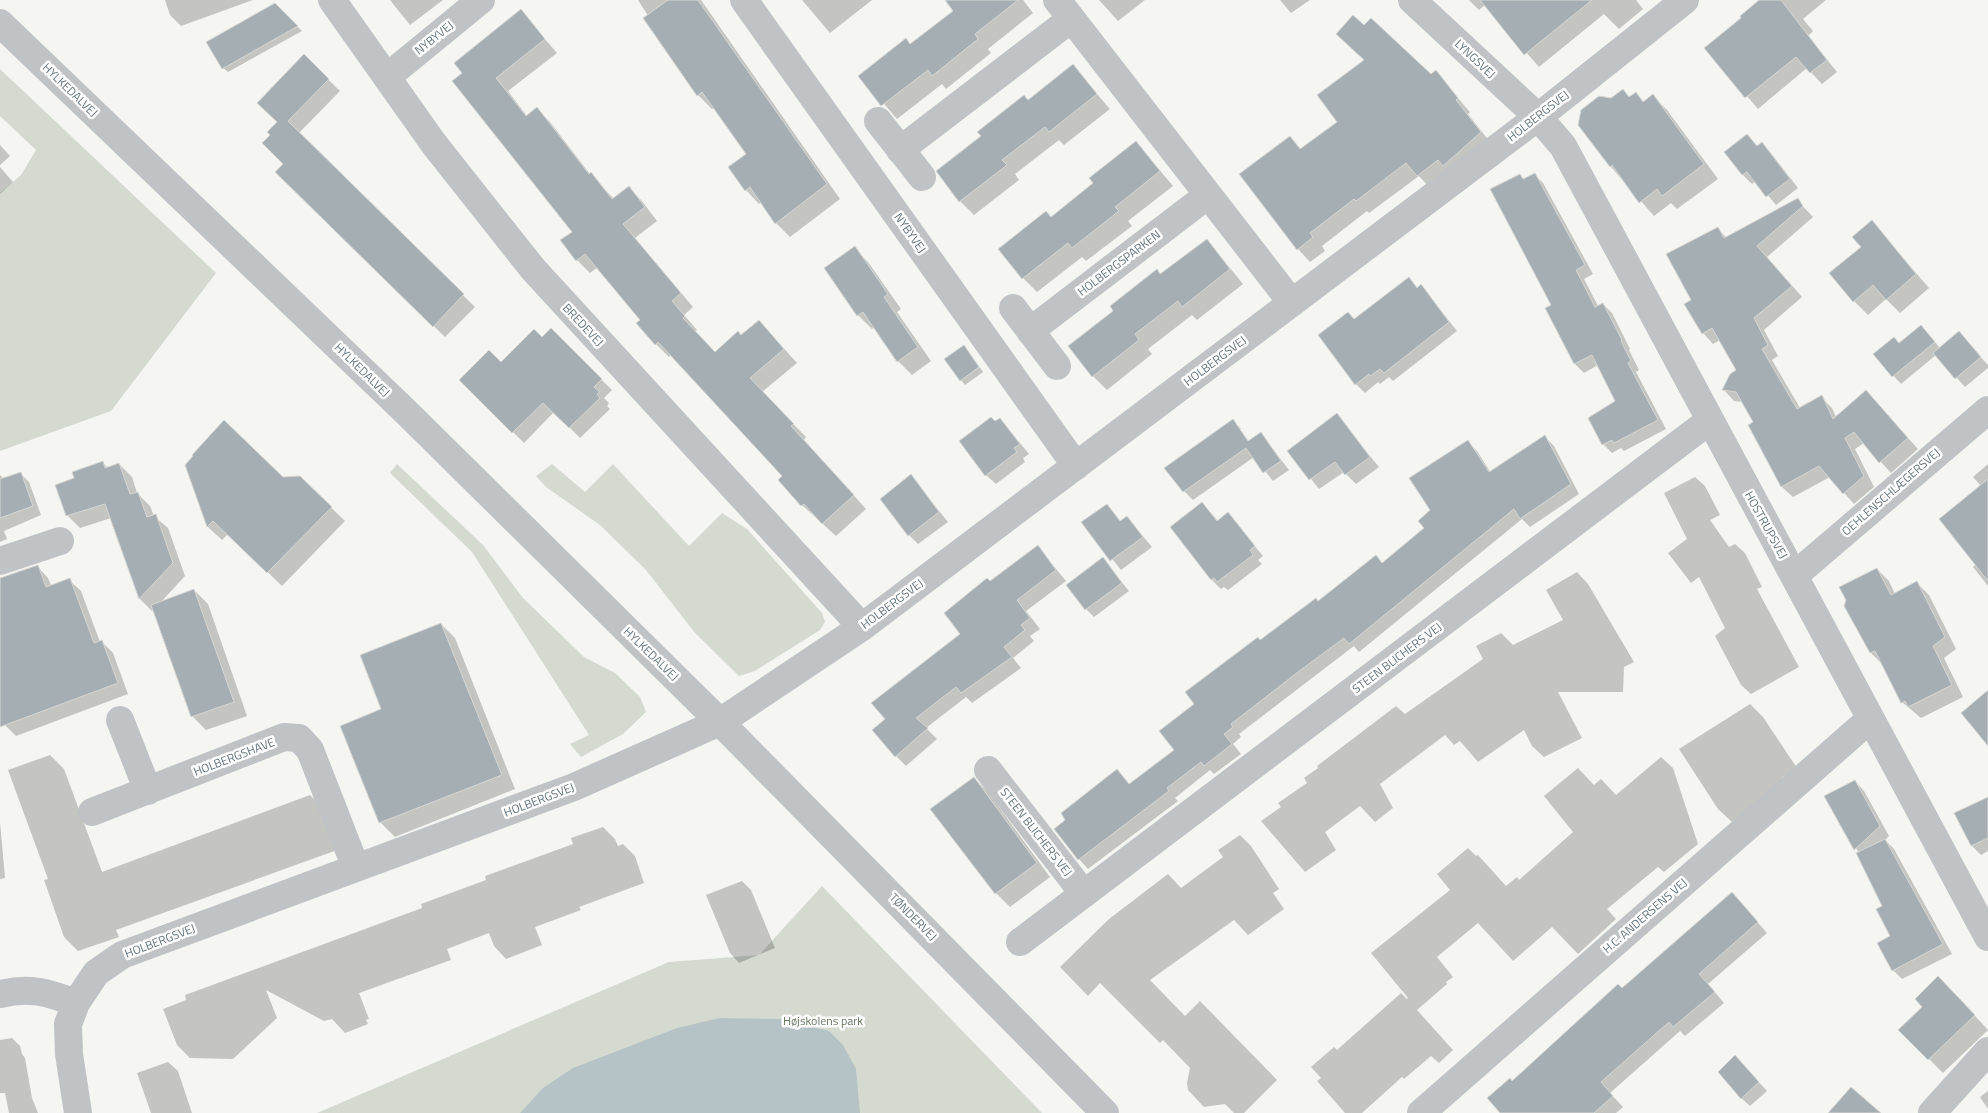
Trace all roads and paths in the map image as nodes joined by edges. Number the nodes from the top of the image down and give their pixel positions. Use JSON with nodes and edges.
{"nodes":[{"id":1,"x":332,"y":0,"type":"edge"},
{"id":2,"x":481,"y":0,"type":"edge"},
{"id":3,"x":744,"y":0,"type":"edge"},
{"id":4,"x":1412,"y":0,"type":"edge"},
{"id":5,"x":1685,"y":0,"type":"edge"},
{"id":6,"x":1064,"y":9,"type":"edge"},
{"id":7,"x":0,"y":23,"type":"edge"},
{"id":8,"x":387,"y":77,"type":"junction"},
{"id":9,"x":1538,"y":117,"type":"junction"},
{"id":10,"x":878,"y":121,"type":"dead end"},
{"id":11,"x":900,"y":150,"type":"junction"},
{"id":12,"x":922,"y":177,"type":"dead end"},
{"id":13,"x":1208,"y":195,"type":"junction"},
{"id":14,"x":1292,"y":304,"type":"junction"},
{"id":15,"x":1013,"y":308,"type":"dead end"},
{"id":16,"x":1030,"y":331,"type":"junction"},
{"id":17,"x":1057,"y":366,"type":"dead end"},
{"id":18,"x":1988,"y":410,"type":"edge"},
{"id":19,"x":1709,"y":421,"type":"junction"},
{"id":20,"x":1076,"y":466,"type":"junction"},
{"id":21,"x":60,"y":541,"type":"dead end"},
{"id":22,"x":0,"y":561,"type":"edge"},
{"id":23,"x":1794,"y":575,"type":"junction"},
{"id":24,"x":862,"y":627,"type":"junction"},
{"id":25,"x":120,"y":720,"type":"dead end"},
{"id":26,"x":1869,"y":720,"type":"junction"},
{"id":27,"x":720,"y":722,"type":"junction"},
{"id":28,"x":988,"y":770,"type":"dead end"},
{"id":29,"x":148,"y":791,"type":"junction"},
{"id":30,"x":92,"y":812,"type":"dead end"},
{"id":31,"x":356,"y":868,"type":"junction"},
{"id":32,"x":1084,"y":894,"type":"junction"},
{"id":33,"x":1988,"y":937,"type":"edge"},
{"id":34,"x":1020,"y":942,"type":"dead end"},
{"id":35,"x":0,"y":994,"type":"edge"},
{"id":36,"x":76,"y":1003,"type":"junction"},
{"id":37,"x":1988,"y":1051,"type":"edge"},
{"id":38,"x":78,"y":1113,"type":"edge"},
{"id":39,"x":1105,"y":1113,"type":"edge"},
{"id":40,"x":1421,"y":1113,"type":"edge"},
{"id":41,"x":1932,"y":1113,"type":"edge"}],
"edges":[{"from":1,"to":8,"type":"street","name":"BREDEVEJ"},
{"from":2,"to":8,"type":"street","name":"NYBYVEJ"},
{"from":3,"to":20,"type":"street","name":"NYBYVEJ"},
{"from":4,"to":9,"type":"street","name":"LYNGSVEJ"},
{"from":5,"to":9,"type":"street","name":"HOLBERGSVEJ"},
{"from":6,"to":11,"type":"street"},
{"from":6,"to":13,"type":"street"},
{"from":7,"to":27,"type":"street","name":"HYLKEDALVEJ"},
{"from":8,"to":24,"type":"street","name":"BREDEVEJ"},
{"from":9,"to":14,"type":"street","name":"HOLBERGSVEJ"},
{"from":9,"to":19,"type":"street","name":"HOSTRUPSVEJ"},
{"from":10,"to":11,"type":"street"},
{"from":11,"to":12,"type":"street"},
{"from":13,"to":14,"type":"street"},
{"from":13,"to":16,"type":"street","name":"HOLBERGSPARKEN"},
{"from":14,"to":20,"type":"street","name":"HOLBERGSVEJ"},
{"from":15,"to":16,"type":"street"},
{"from":16,"to":17,"type":"street"},
{"from":18,"to":23,"type":"street","name":"OEHLENSCHLÆGERSVEJ"},
{"from":19,"to":23,"type":"street","name":"HOSTRUPSVEJ"},
{"from":19,"to":32,"type":"street","name":"STEEN BLICHERS VEJ"},
{"from":20,"to":24,"type":"street","name":"HOLBERGSVEJ"},
{"from":21,"to":22,"type":"street"},
{"from":23,"to":26,"type":"street","name":"HOSTRUPSVEJ"},
{"from":24,"to":27,"type":"street","name":"HOLBERGSVEJ"},
{"from":25,"to":29,"type":"street"},
{"from":26,"to":33,"type":"street","name":"HOSTRUPSVEJ"},
{"from":26,"to":40,"type":"street","name":"H.C. ANDERSENS VEJ"},
{"from":27,"to":31,"type":"street","name":"HOLBERGSVEJ"},
{"from":27,"to":39,"type":"street","name":"TØNDERVEJ"},
{"from":28,"to":32,"type":"street","name":"STEEN BLICHERS VEJ"},
{"from":29,"to":30,"type":"street","name":"HOLBERGSHAVE"},
{"from":29,"to":31,"type":"street","name":"HOLBERGSHAVE"},
{"from":31,"to":36,"type":"street","name":"HOLBERGSVEJ"},
{"from":32,"to":34,"type":"street","name":"STEEN BLICHERS VEJ"},
{"from":35,"to":36,"type":"street"},
{"from":36,"to":38,"type":"street","name":"HOLBERGSVEJ"},
{"from":37,"to":41,"type":"street"}]}
